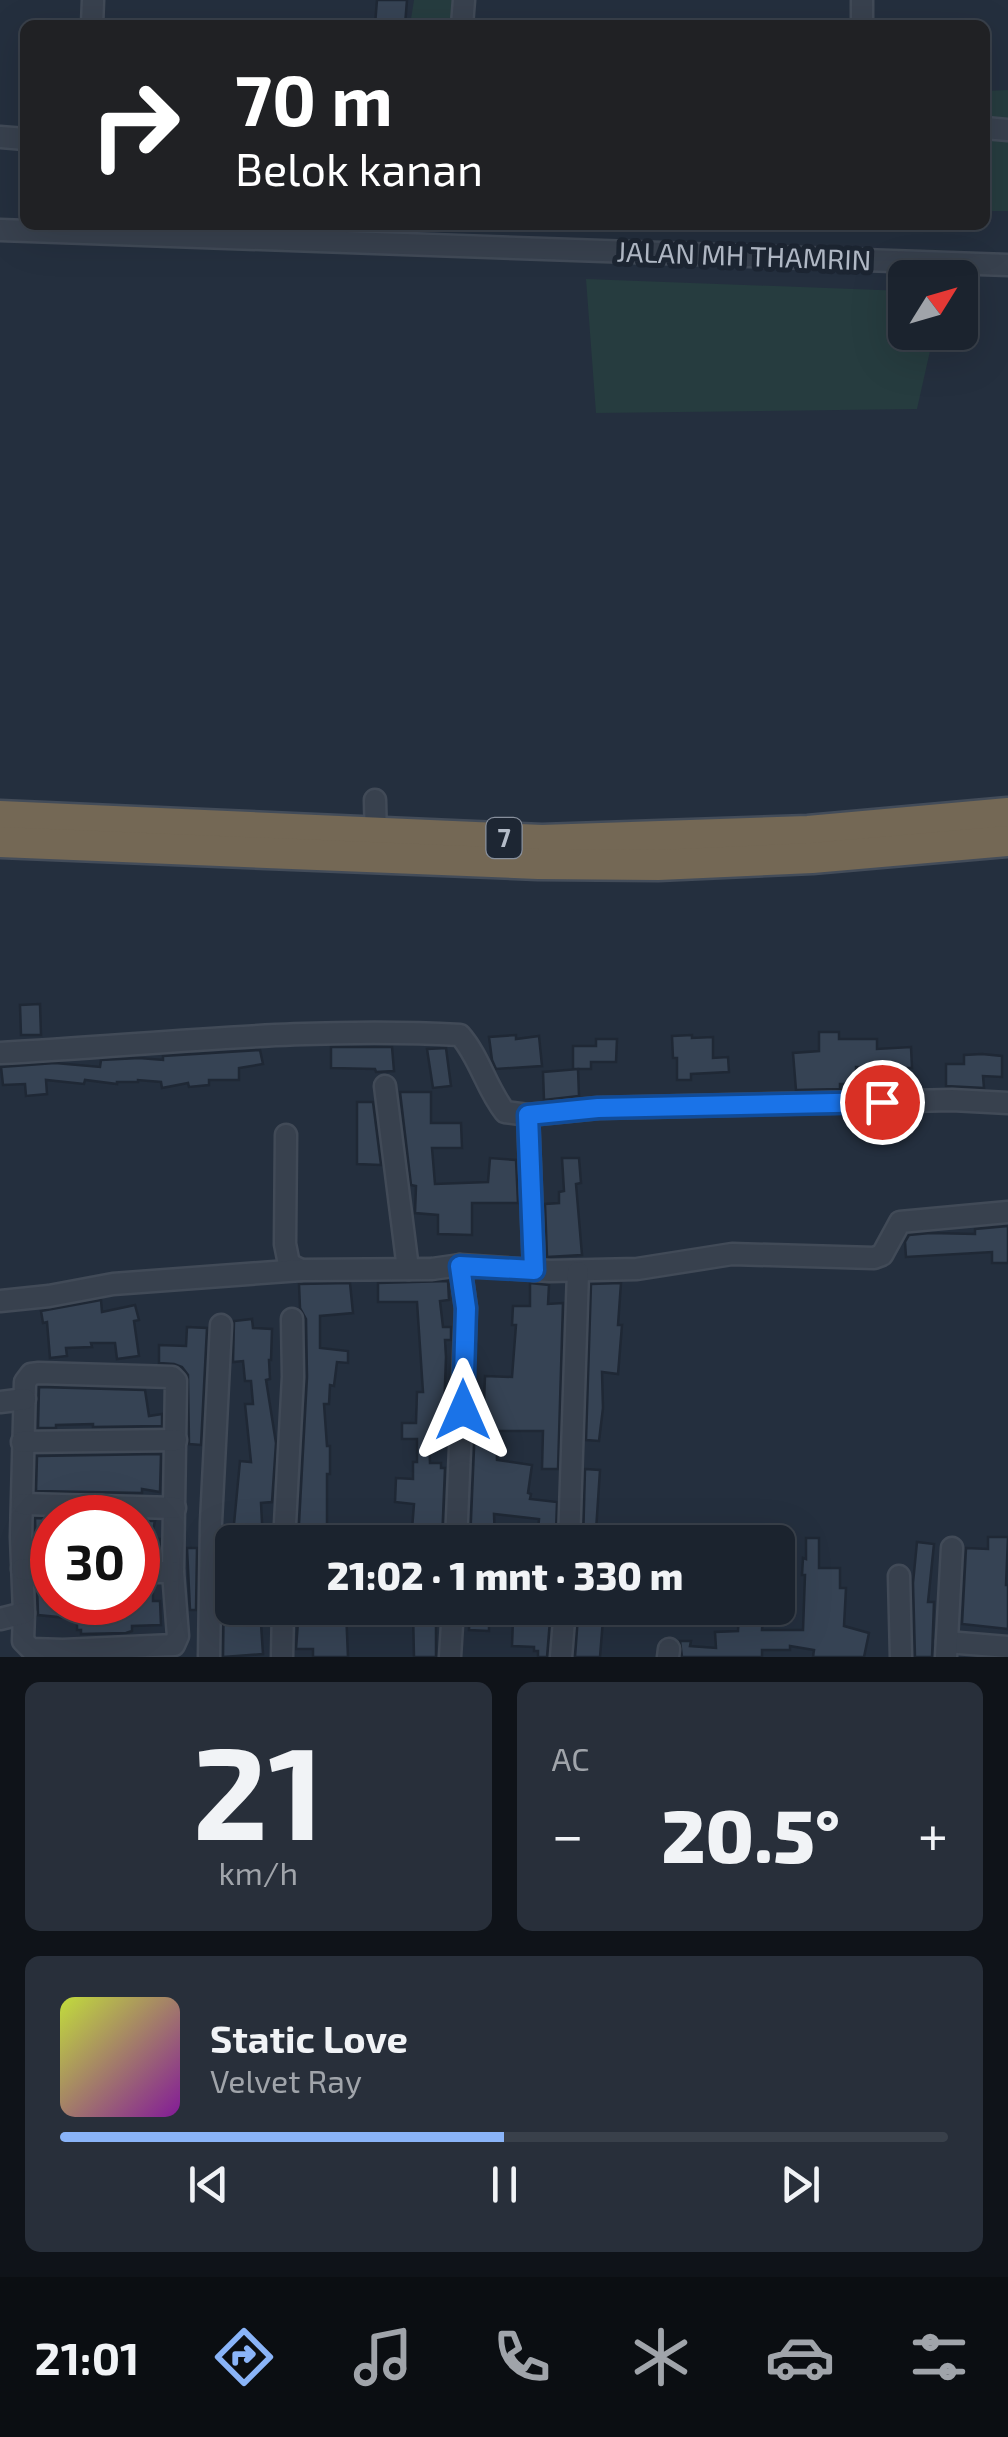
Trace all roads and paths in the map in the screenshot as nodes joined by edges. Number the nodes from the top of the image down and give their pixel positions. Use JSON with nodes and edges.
{"nodes":[{"id":1,"x":0,"y":230,"type":"edge"},
{"id":2,"x":1008,"y":265,"type":"edge"},
{"id":3,"x":375,"y":800,"type":"dead end"},
{"id":4,"x":1008,"y":814,"type":"edge"},
{"id":5,"x":0,"y":816,"type":"edge"},
{"id":6,"x":1008,"y":841,"type":"edge"},
{"id":7,"x":0,"y":842,"type":"edge"},
{"id":8,"x":376,"y":845,"type":"junction"},
{"id":9,"x":0,"y":1053,"type":"edge"},
{"id":10,"x":386,"y":1086,"type":"dead end"},
{"id":11,"x":1008,"y":1104,"type":"edge"},
{"id":12,"x":528,"y":1115,"type":"junction"},
{"id":13,"x":286,"y":1135,"type":"dead end"},
{"id":14,"x":1008,"y":1212,"type":"edge"},
{"id":15,"x":460,"y":1266,"type":"junction"},
{"id":16,"x":301,"y":1270,"type":"junction"},
{"id":17,"x":408,"y":1270,"type":"junction"},
{"id":18,"x":534,"y":1270,"type":"junction"},
{"id":19,"x":578,"y":1272,"type":"junction"},
{"id":20,"x":0,"y":1301,"type":"edge"},
{"id":21,"x":292,"y":1319,"type":"dead end"},
{"id":22,"x":221,"y":1325,"type":"dead end"},
{"id":23,"x":25,"y":1399,"type":"junction"},
{"id":24,"x":0,"y":1402,"type":"edge"},
{"id":25,"x":176,"y":1440,"type":"junction"},
{"id":26,"x":22,"y":1442,"type":"junction"},
{"id":27,"x":22,"y":1472,"type":"junction"},
{"id":28,"x":0,"y":1474,"type":"edge"},
{"id":29,"x":22,"y":1504,"type":"junction"},
{"id":30,"x":176,"y":1508,"type":"junction"},
{"id":31,"x":285,"y":1525,"type":"edge"},
{"id":32,"x":457,"y":1525,"type":"edge"},
{"id":33,"x":570,"y":1525,"type":"edge"},
{"id":34,"x":10,"y":1538,"type":"edge"},
{"id":35,"x":952,"y":1548,"type":"dead end"},
{"id":36,"x":22,"y":1570,"type":"junction"},
{"id":37,"x":30,"y":1570,"type":"edge"},
{"id":38,"x":160,"y":1572,"type":"edge"},
{"id":39,"x":172,"y":1572,"type":"junction"},
{"id":40,"x":900,"y":1576,"type":"dead end"},
{"id":41,"x":24,"y":1614,"type":"junction"},
{"id":42,"x":0,"y":1619,"type":"edge"},
{"id":43,"x":283,"y":1625,"type":"edge"},
{"id":44,"x":452,"y":1625,"type":"edge"},
{"id":45,"x":563,"y":1625,"type":"edge"},
{"id":46,"x":1008,"y":1647,"type":"edge"},
{"id":47,"x":947,"y":1650,"type":"edge"},
{"id":48,"x":142,"y":1652,"type":"edge"},
{"id":49,"x":63,"y":1654,"type":"edge"},
{"id":50,"x":210,"y":1657,"type":"edge"},
{"id":51,"x":282,"y":1657,"type":"edge"},
{"id":52,"x":450,"y":1657,"type":"edge"},
{"id":53,"x":562,"y":1657,"type":"edge"},
{"id":54,"x":900,"y":1657,"type":"edge"}],
"edges":[{"from":1,"to":2,"type":"street","name":"JALAN MH THAMRIN"},
{"from":3,"to":8,"type":"street"},
{"from":4,"to":8,"type":"highway","number":"7"},
{"from":5,"to":8,"type":"highway","number":"7"},
{"from":6,"to":8,"type":"highway","number":"7"},
{"from":7,"to":8,"type":"highway","number":"7"},
{"from":9,"to":12,"type":"street"},
{"from":10,"to":17,"type":"street"},
{"from":11,"to":12,"type":"street"},
{"from":12,"to":18,"type":"street"},
{"from":13,"to":16,"type":"street"},
{"from":14,"to":19,"type":"street"},
{"from":15,"to":17,"type":"street"},
{"from":15,"to":18,"type":"street"},
{"from":15,"to":32,"type":"street"},
{"from":16,"to":17,"type":"street"},
{"from":16,"to":20,"type":"street"},
{"from":18,"to":19,"type":"street"},
{"from":19,"to":33,"type":"street"},
{"from":21,"to":31,"type":"street"},
{"from":22,"to":50,"type":"street"},
{"from":23,"to":24,"type":"street"},
{"from":23,"to":25,"type":"street"},
{"from":23,"to":26,"type":"street"},
{"from":25,"to":26,"type":"street"},
{"from":25,"to":30,"type":"street"},
{"from":26,"to":27,"type":"street"},
{"from":27,"to":28,"type":"street"},
{"from":27,"to":29,"type":"street"},
{"from":29,"to":30,"type":"street"},
{"from":29,"to":34,"type":"street"},
{"from":30,"to":39,"type":"street"},
{"from":34,"to":36,"type":"street"},
{"from":35,"to":47,"type":"street"},
{"from":36,"to":37,"type":"street"},
{"from":36,"to":41,"type":"street"},
{"from":38,"to":39,"type":"street"},
{"from":39,"to":48,"type":"street"},
{"from":40,"to":54,"type":"street"},
{"from":41,"to":42,"type":"street"},
{"from":41,"to":49,"type":"street"},
{"from":43,"to":51,"type":"street"},
{"from":44,"to":52,"type":"street"},
{"from":45,"to":53,"type":"street"},
{"from":46,"to":47,"type":"street"},
{"from":48,"to":49,"type":"street"}]}
